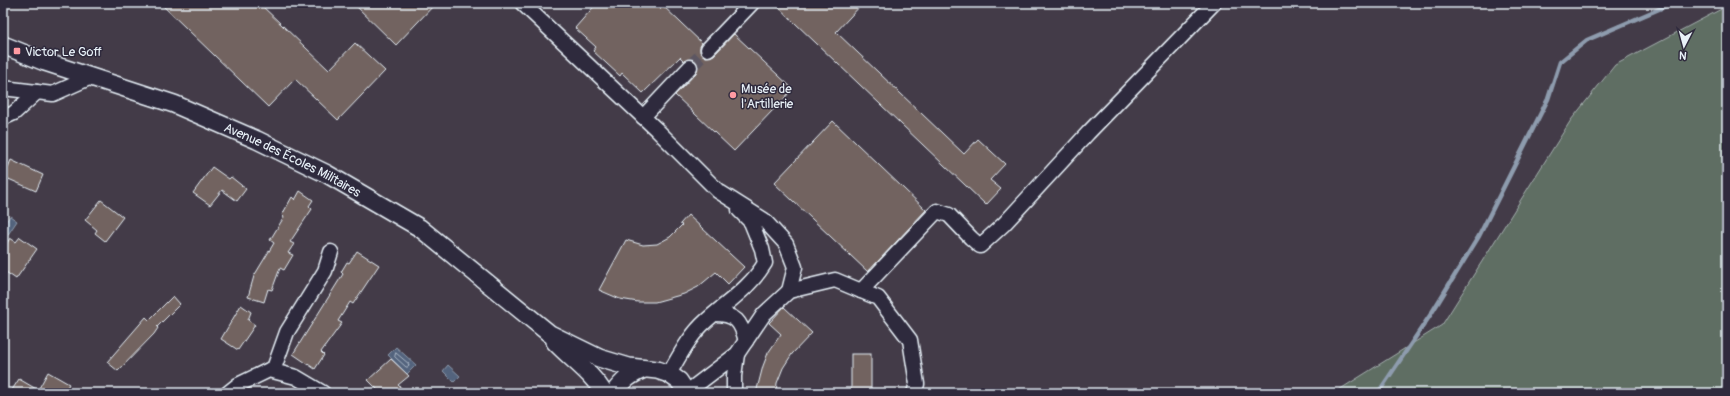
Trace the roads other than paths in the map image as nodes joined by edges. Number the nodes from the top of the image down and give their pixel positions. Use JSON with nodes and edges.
{"nodes":[{"id":1,"x":522,"y":3,"type":"edge"},
{"id":2,"x":752,"y":3,"type":"edge"},
{"id":3,"x":1214,"y":3,"type":"edge"},
{"id":4,"x":3,"y":45,"type":"edge"},
{"id":5,"x":708,"y":49,"type":"tunnel mouth"},
{"id":6,"x":690,"y":67,"type":"tunnel mouth"},
{"id":7,"x":91,"y":77,"type":"junction"},
{"id":8,"x":3,"y":88,"type":"edge"},
{"id":9,"x":37,"y":92,"type":"junction"},
{"id":10,"x":643,"y":117,"type":"junction"},
{"id":11,"x":3,"y":118,"type":"edge"},
{"id":12,"x":718,"y":191,"type":"junction"},
{"id":13,"x":331,"y":252,"type":"dead end"},
{"id":14,"x":789,"y":291,"type":"junction"},
{"id":15,"x":861,"y":291,"type":"junction"},
{"id":16,"x":715,"y":314,"type":"junction"},
{"id":17,"x":550,"y":334,"type":"junction"},
{"id":18,"x":746,"y":341,"type":"junction"},
{"id":19,"x":738,"y":354,"type":"junction"},
{"id":20,"x":644,"y":369,"type":"junction"},
{"id":21,"x":273,"y":371,"type":"junction"},
{"id":22,"x":669,"y":374,"type":"junction"},
{"id":23,"x":687,"y":392,"type":"edge"},
{"id":24,"x":228,"y":393,"type":"edge"},
{"id":25,"x":323,"y":393,"type":"edge"},
{"id":26,"x":604,"y":393,"type":"edge"},
{"id":27,"x":614,"y":393,"type":"edge"},
{"id":28,"x":734,"y":393,"type":"edge"},
{"id":29,"x":914,"y":393,"type":"edge"}],
"edges":[{"from":1,"to":10,"type":"street"},
{"from":2,"to":5,"type":"street"},
{"from":3,"to":15,"type":"street"},
{"from":4,"to":7,"type":"street","name":"Avenue des Écoles Militaires"},
{"from":6,"to":10,"type":"street"},
{"from":7,"to":9,"type":"street"},
{"from":7,"to":17,"type":"street","name":"Avenue des Écoles Militaires"},
{"from":8,"to":9,"type":"street"},
{"from":9,"to":11,"type":"street"},
{"from":10,"to":12,"type":"street"},
{"from":12,"to":14,"type":"street"},
{"from":12,"to":16,"type":"street"},
{"from":13,"to":21,"type":"street"},
{"from":14,"to":15,"type":"street"},
{"from":14,"to":18,"type":"street"},
{"from":15,"to":29,"type":"street"},
{"from":16,"to":18,"type":"street"},
{"from":16,"to":22,"type":"street"},
{"from":17,"to":20,"type":"street","name":"Avenue des Écoles Militaires"},
{"from":17,"to":26,"type":"street","name":"Avenue des Écoles Militaires"},
{"from":18,"to":19,"type":"street"},
{"from":19,"to":23,"type":"street"},
{"from":19,"to":28,"type":"street"},
{"from":20,"to":22,"type":"street","name":"Avenue des Écoles Militaires"},
{"from":20,"to":27,"type":"street"},
{"from":21,"to":24,"type":"street"},
{"from":21,"to":25,"type":"street"},
{"from":22,"to":23,"type":"street"}]}
